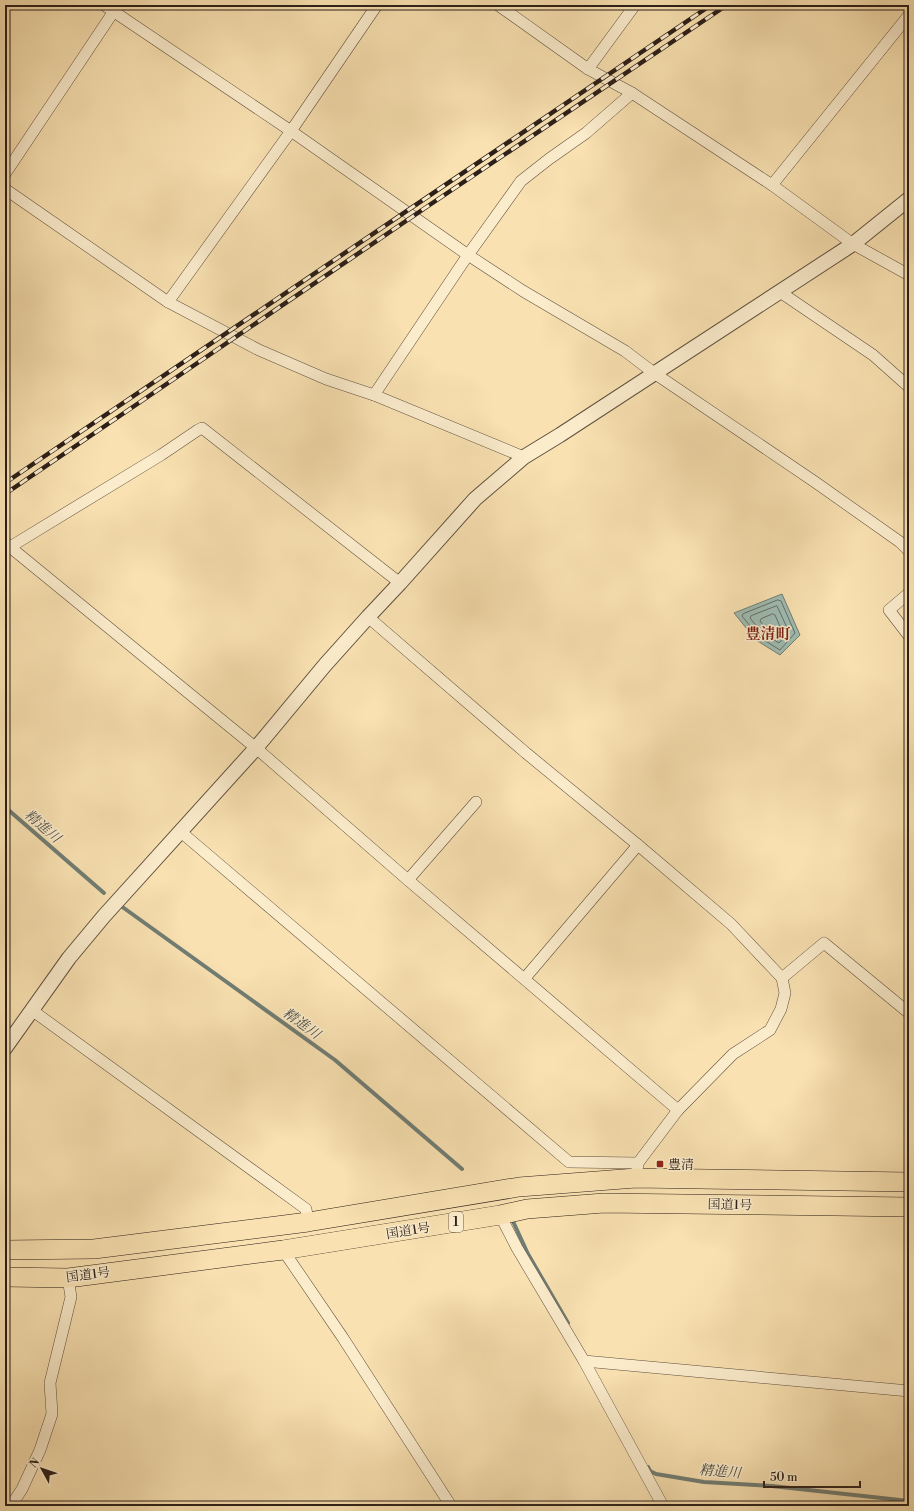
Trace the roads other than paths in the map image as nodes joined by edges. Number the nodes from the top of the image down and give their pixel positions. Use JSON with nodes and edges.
{"nodes":[{"id":1,"x":104,"y":5,"type":"edge"},
{"id":2,"x":377,"y":5,"type":"edge"},
{"id":3,"x":498,"y":5,"type":"edge"},
{"id":4,"x":635,"y":5,"type":"edge"},
{"id":5,"x":116,"y":8,"type":"edge"},
{"id":6,"x":909,"y":15,"type":"edge"},
{"id":7,"x":588,"y":69,"type":"junction"},
{"id":8,"x":632,"y":93,"type":"junction"},
{"id":9,"x":291,"y":131,"type":"junction"},
{"id":10,"x":5,"y":174,"type":"edge"},
{"id":11,"x":772,"y":185,"type":"junction"},
{"id":12,"x":5,"y":189,"type":"edge"},
{"id":13,"x":909,"y":199,"type":"edge"},
{"id":14,"x":853,"y":244,"type":"junction"},
{"id":15,"x":468,"y":255,"type":"junction"},
{"id":16,"x":909,"y":275,"type":"edge"},
{"id":17,"x":780,"y":292,"type":"junction"},
{"id":18,"x":168,"y":302,"type":"junction"},
{"id":19,"x":654,"y":373,"type":"junction"},
{"id":20,"x":909,"y":387,"type":"edge"},
{"id":21,"x":374,"y":395,"type":"junction"},
{"id":22,"x":524,"y":457,"type":"junction"},
{"id":23,"x":7,"y":544,"type":"edge"},
{"id":24,"x":909,"y":551,"type":"edge"},
{"id":25,"x":400,"y":583,"type":"junction"},
{"id":26,"x":909,"y":593,"type":"edge"},
{"id":27,"x":368,"y":617,"type":"junction"},
{"id":28,"x":909,"y":636,"type":"edge"},
{"id":29,"x":256,"y":748,"type":"junction"},
{"id":30,"x":476,"y":802,"type":"dead end"},
{"id":31,"x":181,"y":832,"type":"junction"},
{"id":32,"x":638,"y":846,"type":"junction"},
{"id":33,"x":408,"y":880,"type":"junction"},
{"id":34,"x":524,"y":978,"type":"junction"},
{"id":35,"x":782,"y":978,"type":"junction"},
{"id":36,"x":33,"y":1011,"type":"junction"},
{"id":37,"x":909,"y":1013,"type":"edge"},
{"id":38,"x":5,"y":1048,"type":"edge"},
{"id":39,"x":678,"y":1110,"type":"junction"},
{"id":40,"x":637,"y":1171,"type":"junction"},
{"id":41,"x":909,"y":1182,"type":"edge"},
{"id":42,"x":909,"y":1207,"type":"edge"},
{"id":43,"x":500,"y":1215,"type":"junction"},
{"id":44,"x":308,"y":1222,"type":"junction"},
{"id":45,"x":5,"y":1250,"type":"edge"},
{"id":46,"x":283,"y":1250,"type":"junction"},
{"id":47,"x":5,"y":1277,"type":"edge"},
{"id":48,"x":68,"y":1278,"type":"junction"},
{"id":49,"x":584,"y":1361,"type":"junction"},
{"id":50,"x":909,"y":1391,"type":"edge"},
{"id":51,"x":11,"y":1506,"type":"edge"},
{"id":52,"x":451,"y":1506,"type":"edge"},
{"id":53,"x":663,"y":1506,"type":"edge"}],
"edges":[{"from":1,"to":5,"type":"street"},
{"from":2,"to":9,"type":"street"},
{"from":3,"to":7,"type":"street"},
{"from":4,"to":7,"type":"street"},
{"from":5,"to":9,"type":"street"},
{"from":5,"to":10,"type":"street"},
{"from":6,"to":11,"type":"street"},
{"from":7,"to":8,"type":"street"},
{"from":8,"to":11,"type":"street"},
{"from":8,"to":15,"type":"street"},
{"from":9,"to":15,"type":"street"},
{"from":9,"to":18,"type":"street"},
{"from":11,"to":14,"type":"street"},
{"from":12,"to":18,"type":"street"},
{"from":13,"to":14,"type":"street"},
{"from":14,"to":16,"type":"street"},
{"from":14,"to":17,"type":"street"},
{"from":15,"to":19,"type":"street"},
{"from":15,"to":21,"type":"street"},
{"from":17,"to":19,"type":"street"},
{"from":17,"to":20,"type":"street"},
{"from":18,"to":21,"type":"street"},
{"from":19,"to":22,"type":"street"},
{"from":19,"to":24,"type":"street"},
{"from":21,"to":22,"type":"street"},
{"from":22,"to":25,"type":"street"},
{"from":23,"to":25,"type":"street"},
{"from":23,"to":29,"type":"street"},
{"from":25,"to":27,"type":"street"},
{"from":26,"to":28,"type":"street"},
{"from":27,"to":29,"type":"street"},
{"from":27,"to":32,"type":"street"},
{"from":29,"to":31,"type":"street"},
{"from":29,"to":33,"type":"street"},
{"from":30,"to":33,"type":"street"},
{"from":31,"to":36,"type":"street"},
{"from":31,"to":40,"type":"street"},
{"from":32,"to":34,"type":"street"},
{"from":32,"to":35,"type":"street"},
{"from":33,"to":34,"type":"street"},
{"from":34,"to":39,"type":"street"},
{"from":35,"to":37,"type":"street"},
{"from":35,"to":39,"type":"street"},
{"from":36,"to":38,"type":"street"},
{"from":36,"to":44,"type":"street"},
{"from":39,"to":40,"type":"street"},
{"from":40,"to":41,"type":"highway","name":"国道1号","number":"1"},
{"from":40,"to":44,"type":"highway","name":"国道1号","number":"1"},
{"from":42,"to":43,"type":"highway","name":"国道1号","number":"1"},
{"from":43,"to":46,"type":"highway","name":"国道1号","number":"1"},
{"from":43,"to":49,"type":"street"},
{"from":44,"to":45,"type":"highway","name":"国道1号","number":"1"},
{"from":46,"to":48,"type":"highway","name":"国道1号","number":"1"},
{"from":46,"to":52,"type":"street"},
{"from":47,"to":48,"type":"highway","name":"国道1号","number":"1"},
{"from":48,"to":51,"type":"street"},
{"from":49,"to":50,"type":"street"},
{"from":49,"to":53,"type":"street"}]}
